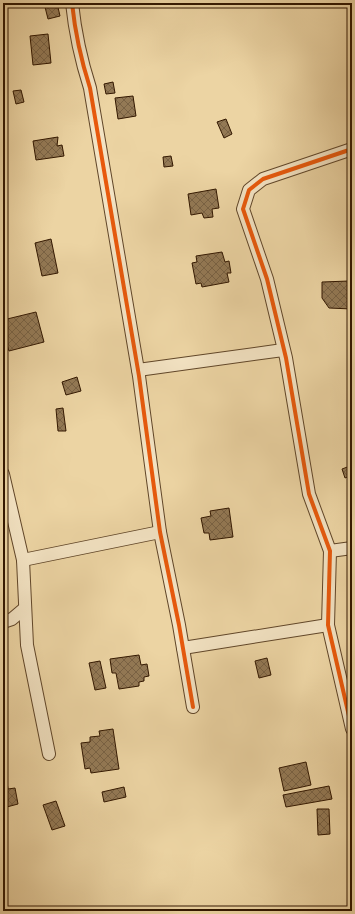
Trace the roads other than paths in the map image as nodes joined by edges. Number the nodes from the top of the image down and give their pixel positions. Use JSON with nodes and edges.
{"nodes":[{"id":1,"x":72,"y":3,"type":"edge"},
{"id":2,"x":352,"y":149,"type":"edge"},
{"id":3,"x":283,"y":350,"type":"junction"},
{"id":4,"x":138,"y":370,"type":"junction"},
{"id":5,"x":3,"y":474,"type":"edge"},
{"id":6,"x":160,"y":532,"type":"junction"},
{"id":7,"x":352,"y":548,"type":"edge"},
{"id":8,"x":330,"y":551,"type":"junction"},
{"id":9,"x":23,"y":560,"type":"junction"},
{"id":10,"x":25,"y":608,"type":"junction"},
{"id":11,"x":3,"y":622,"type":"edge"},
{"id":12,"x":328,"y":625,"type":"junction"},
{"id":13,"x":183,"y":648,"type":"junction"},
{"id":14,"x":193,"y":707,"type":"dead end"},
{"id":15,"x":352,"y":730,"type":"edge"},
{"id":16,"x":49,"y":754,"type":"dead end"}],
"edges":[{"from":1,"to":4,"type":"street"},
{"from":2,"to":3,"type":"street"},
{"from":3,"to":4,"type":"street"},
{"from":3,"to":8,"type":"street"},
{"from":4,"to":6,"type":"street"},
{"from":5,"to":9,"type":"street"},
{"from":6,"to":9,"type":"street"},
{"from":6,"to":13,"type":"street"},
{"from":7,"to":8,"type":"street"},
{"from":8,"to":12,"type":"street"},
{"from":9,"to":10,"type":"street"},
{"from":10,"to":11,"type":"street"},
{"from":10,"to":16,"type":"street"},
{"from":12,"to":13,"type":"street"},
{"from":12,"to":15,"type":"street"},
{"from":13,"to":14,"type":"street"}]}
